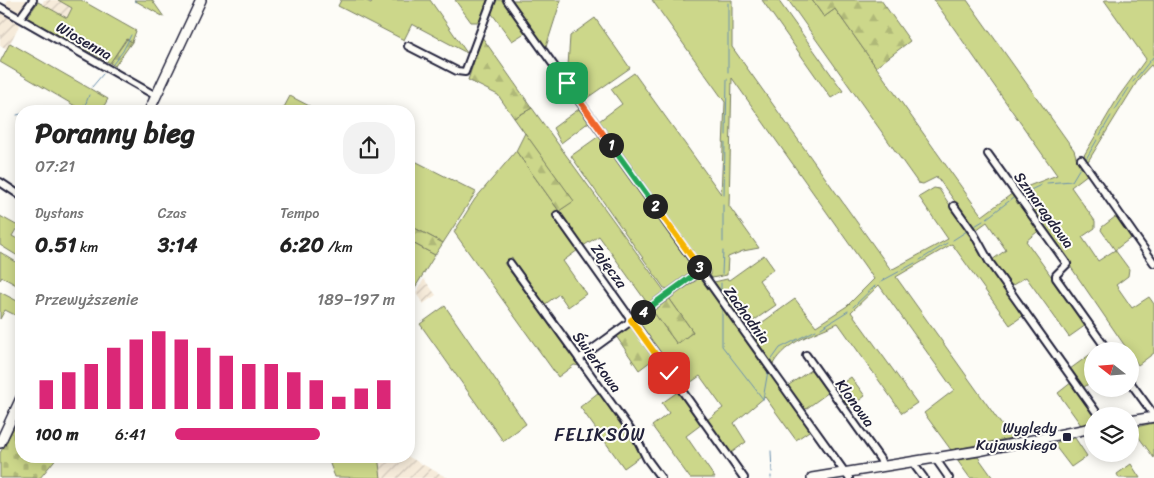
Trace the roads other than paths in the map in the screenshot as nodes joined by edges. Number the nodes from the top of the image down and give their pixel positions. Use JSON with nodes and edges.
{"nodes":[{"id":1,"x":33,"y":0,"type":"edge"},
{"id":2,"x":201,"y":0,"type":"edge"},
{"id":3,"x":492,"y":0,"type":"edge"},
{"id":4,"x":507,"y":0,"type":"edge"},
{"id":5,"x":0,"y":7,"type":"edge"},
{"id":6,"x":20,"y":18,"type":"junction"},
{"id":7,"x":408,"y":46,"type":"dead end"},
{"id":8,"x":156,"y":96,"type":"junction"},
{"id":9,"x":152,"y":105,"type":"edge"},
{"id":10,"x":988,"y":154,"type":"dead end"},
{"id":11,"x":1081,"y":159,"type":"dead end"},
{"id":12,"x":0,"y":182,"type":"edge"},
{"id":13,"x":15,"y":192,"type":"edge"},
{"id":14,"x":954,"y":206,"type":"dead end"},
{"id":15,"x":557,"y":216,"type":"dead end"},
{"id":16,"x":510,"y":263,"type":"dead end"},
{"id":17,"x":1154,"y":263,"type":"edge"},
{"id":18,"x":701,"y":270,"type":"junction"},
{"id":19,"x":631,"y":320,"type":"junction"},
{"id":20,"x":1102,"y":342,"type":"edge"},
{"id":21,"x":806,"y":355,"type":"dead end"},
{"id":22,"x":579,"y":359,"type":"junction"},
{"id":23,"x":1139,"y":395,"type":"edge"},
{"id":24,"x":1093,"y":407,"type":"edge"},
{"id":25,"x":15,"y":411,"type":"edge"},
{"id":26,"x":1154,"y":416,"type":"edge"},
{"id":27,"x":1139,"y":419,"type":"edge"},
{"id":28,"x":1084,"y":430,"type":"edge"},
{"id":29,"x":0,"y":443,"type":"edge"},
{"id":30,"x":935,"y":458,"type":"junction"},
{"id":31,"x":912,"y":462,"type":"junction"},
{"id":32,"x":883,"y":466,"type":"junction"},
{"id":33,"x":847,"y":475,"type":"edge"},
{"id":34,"x":661,"y":478,"type":"edge"},
{"id":35,"x":744,"y":478,"type":"edge"},
{"id":36,"x":812,"y":478,"type":"edge"},
{"id":37,"x":924,"y":478,"type":"edge"},
{"id":38,"x":949,"y":478,"type":"edge"}],
"edges":[{"from":1,"to":6,"type":"street"},
{"from":2,"to":8,"type":"main road"},
{"from":3,"to":7,"type":"street"},
{"from":4,"to":18,"type":"street","name":"Zachodnia"},
{"from":5,"to":6,"type":"street","name":"Wiosenna"},
{"from":6,"to":8,"type":"street","name":"Wiosenna"},
{"from":8,"to":9,"type":"main road"},
{"from":10,"to":20,"type":"street","name":"Szmaragdowa"},
{"from":11,"to":17,"type":"street"},
{"from":12,"to":13,"type":"street"},
{"from":14,"to":24,"type":"street"},
{"from":15,"to":19,"type":"street","name":"Zajęcza"},
{"from":16,"to":22,"type":"street","name":"Świerkowa"},
{"from":18,"to":19,"type":"street"},
{"from":18,"to":33,"type":"street","name":"Zachodnia"},
{"from":19,"to":22,"type":"street"},
{"from":19,"to":35,"type":"street","name":"Zajęcza"},
{"from":21,"to":32,"type":"street","name":"Klonowa"},
{"from":22,"to":34,"type":"street","name":"Świerkowa"},
{"from":23,"to":26,"type":"street"},
{"from":25,"to":29,"type":"main road"},
{"from":26,"to":27,"type":"main road"},
{"from":28,"to":30,"type":"main road"},
{"from":30,"to":31,"type":"main road"},
{"from":30,"to":38,"type":"street"},
{"from":31,"to":32,"type":"main road"},
{"from":31,"to":37,"type":"street"},
{"from":32,"to":33,"type":"main road"},
{"from":33,"to":36,"type":"main road"}]}
